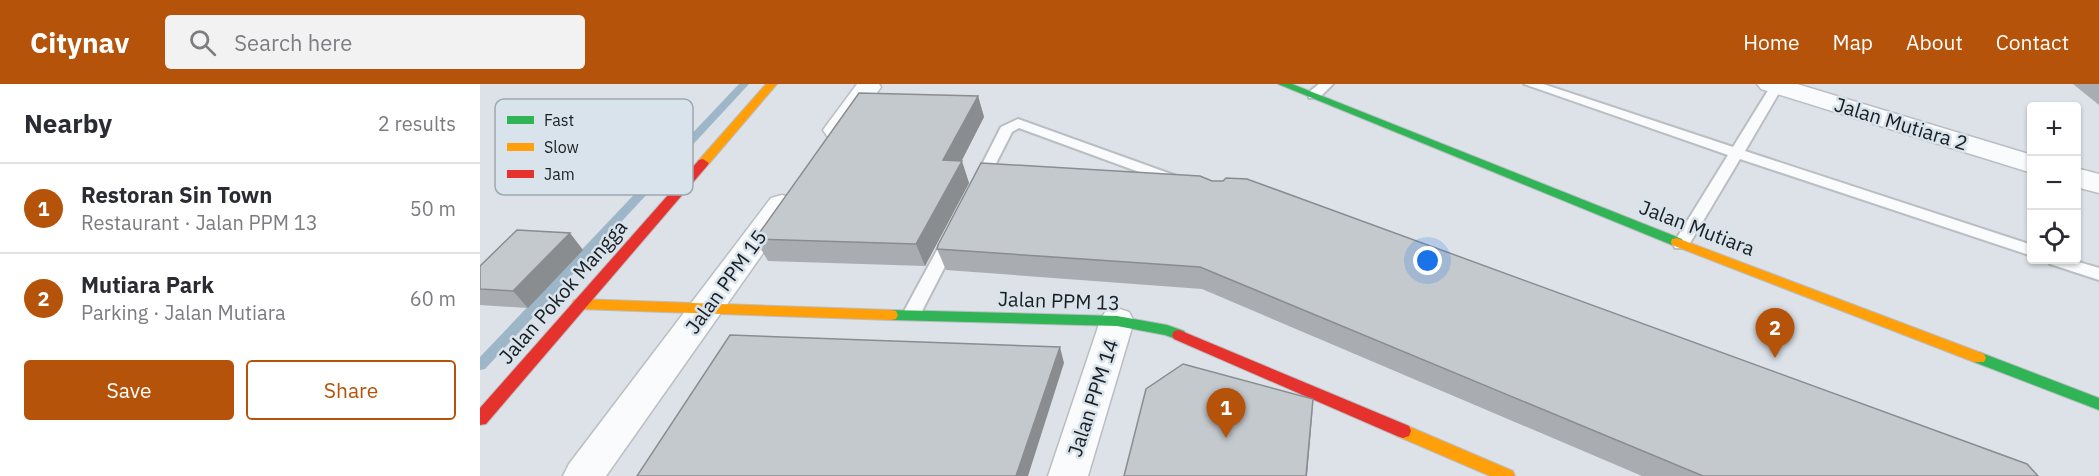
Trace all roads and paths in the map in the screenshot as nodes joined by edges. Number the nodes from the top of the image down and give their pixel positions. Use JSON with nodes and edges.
{"nodes":[{"id":1,"x":772,"y":84,"type":"edge"},
{"id":2,"x":1283,"y":84,"type":"edge"},
{"id":3,"x":1327,"y":84,"type":"edge"},
{"id":4,"x":1530,"y":84,"type":"edge"},
{"id":5,"x":1774,"y":85,"type":"edge"},
{"id":6,"x":868,"y":87,"type":"dead end"},
{"id":7,"x":1314,"y":95,"type":"junction"},
{"id":8,"x":821,"y":152,"type":"edge"},
{"id":9,"x":1738,"y":153,"type":"junction"},
{"id":10,"x":2027,"y":163,"type":"edge"},
{"id":11,"x":693,"y":174,"type":"edge"},
{"id":12,"x":2081,"y":179,"type":"edge"},
{"id":13,"x":800,"y":180,"type":"edge"},
{"id":14,"x":2099,"y":184,"type":"edge"},
{"id":15,"x":1187,"y":185,"type":"edge"},
{"id":16,"x":675,"y":195,"type":"edge"},
{"id":17,"x":969,"y":202,"type":"edge"},
{"id":18,"x":959,"y":223,"type":"edge"},
{"id":19,"x":1681,"y":244,"type":"junction"},
{"id":20,"x":2027,"y":250,"type":"edge"},
{"id":21,"x":2068,"y":264,"type":"edge"},
{"id":22,"x":2099,"y":274,"type":"edge"},
{"id":23,"x":579,"y":304,"type":"junction"},
{"id":24,"x":705,"y":310,"type":"junction"},
{"id":25,"x":911,"y":315,"type":"junction"},
{"id":26,"x":1118,"y":321,"type":"junction"},
{"id":27,"x":2099,"y":404,"type":"edge"},
{"id":28,"x":480,"y":418,"type":"edge"},
{"id":29,"x":583,"y":476,"type":"edge"},
{"id":30,"x":1068,"y":476,"type":"edge"},
{"id":31,"x":1507,"y":476,"type":"edge"}],
"edges":[{"from":1,"to":11,"type":"street","name":"Jalan Pokok Mangga"},
{"from":2,"to":7,"type":"street","name":"Jalan Mutiara"},
{"from":3,"to":7,"type":"lane"},
{"from":4,"to":9,"type":"lane"},
{"from":5,"to":9,"type":"lane"},
{"from":5,"to":10,"type":"street","name":"Jalan Mutiara 2"},
{"from":6,"to":8,"type":"street"},
{"from":7,"to":19,"type":"street","name":"Jalan Mutiara"},
{"from":9,"to":19,"type":"lane"},
{"from":9,"to":20,"type":"lane"},
{"from":12,"to":14,"type":"street"},
{"from":13,"to":24,"type":"street","name":"Jalan PPM 15"},
{"from":15,"to":17,"type":"lane"},
{"from":16,"to":23,"type":"street","name":"Jalan Pokok Mangga"},
{"from":18,"to":25,"type":"lane"},
{"from":19,"to":27,"type":"street","name":"Jalan Mutiara"},
{"from":21,"to":22,"type":"lane"},
{"from":23,"to":24,"type":"street","name":"Jalan PPM 13"},
{"from":23,"to":28,"type":"street","name":"Jalan Pokok Mangga"},
{"from":24,"to":25,"type":"street","name":"Jalan PPM 13"},
{"from":24,"to":29,"type":"street","name":"Jalan PPM 15"},
{"from":25,"to":26,"type":"street","name":"Jalan PPM 13"},
{"from":26,"to":30,"type":"street","name":"Jalan PPM 14"},
{"from":26,"to":31,"type":"street","name":"Jalan PPM 13"}]}
